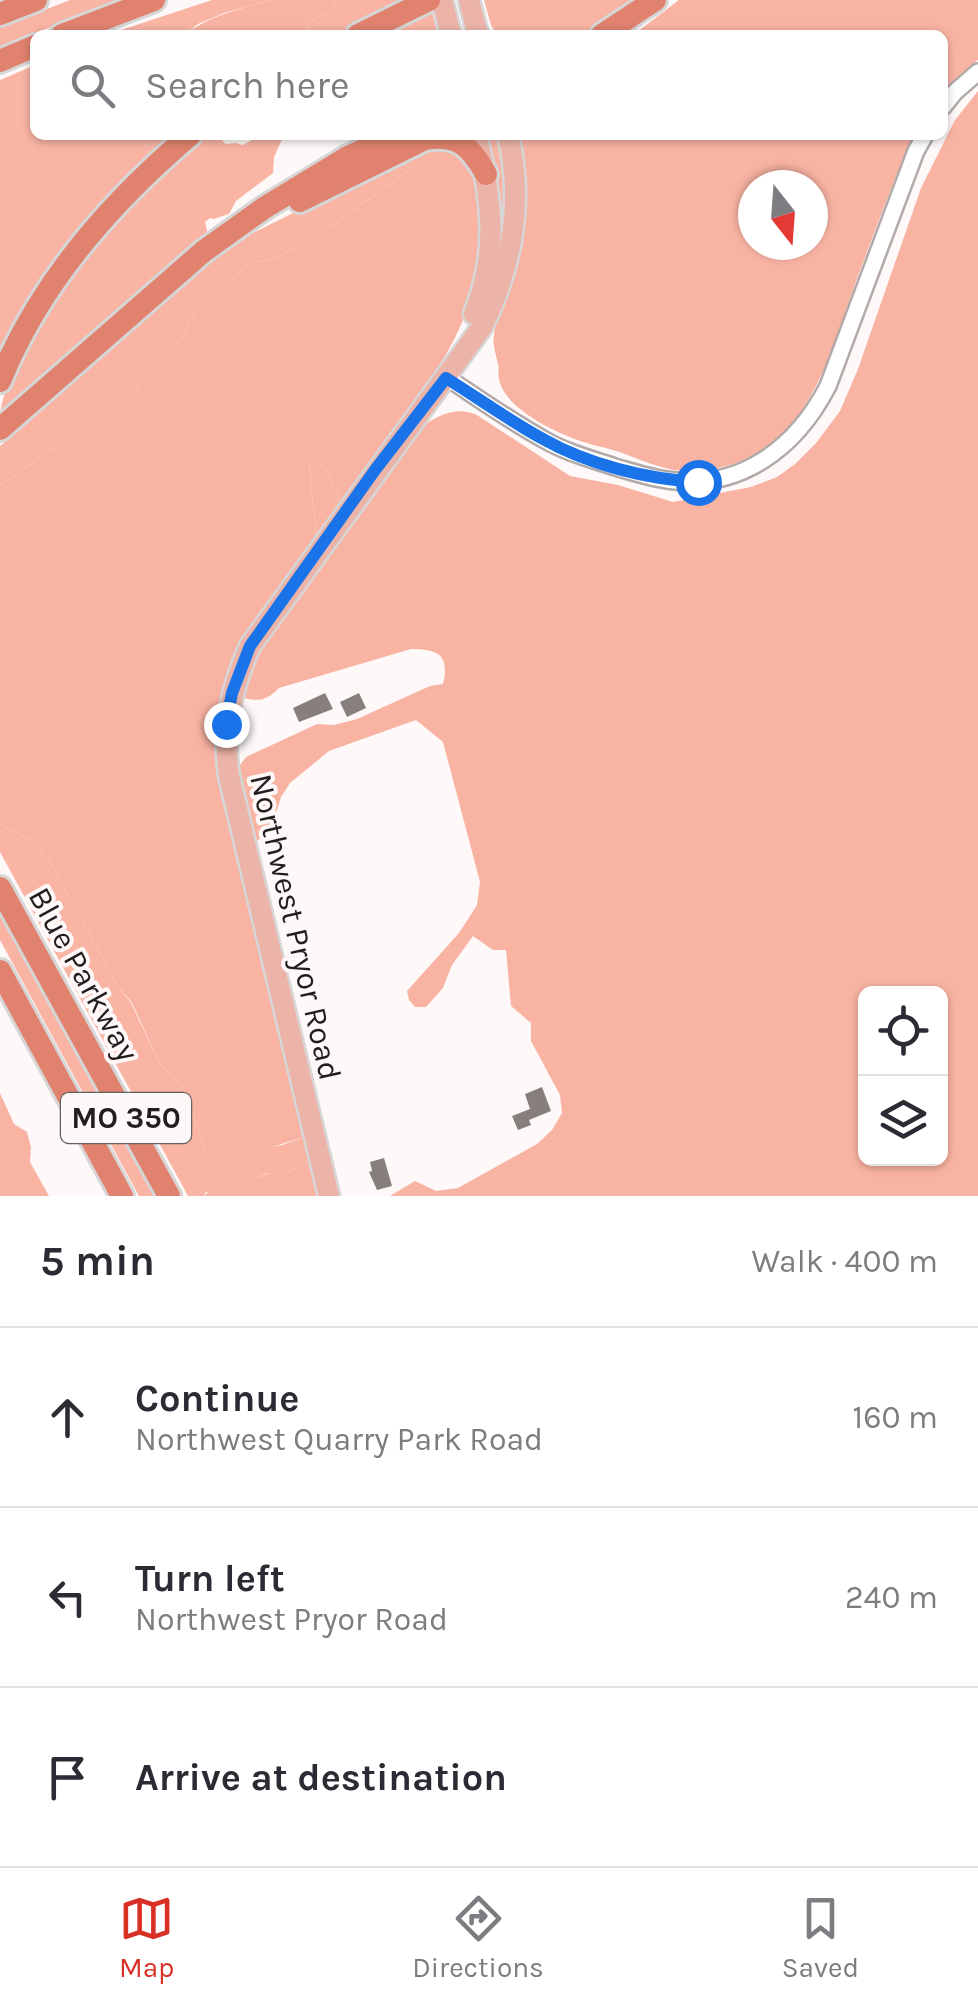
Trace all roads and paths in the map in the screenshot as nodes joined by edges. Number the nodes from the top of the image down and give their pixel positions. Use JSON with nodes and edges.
{"nodes":[{"id":1,"x":36,"y":0,"type":"edge"},
{"id":2,"x":154,"y":0,"type":"edge"},
{"id":3,"x":429,"y":0,"type":"edge"},
{"id":4,"x":442,"y":0,"type":"edge"},
{"id":5,"x":469,"y":0,"type":"edge"},
{"id":6,"x":655,"y":0,"type":"edge"},
{"id":7,"x":0,"y":14,"type":"edge"},
{"id":8,"x":75,"y":30,"type":"edge"},
{"id":9,"x":368,"y":30,"type":"edge"},
{"id":10,"x":450,"y":30,"type":"edge"},
{"id":11,"x":477,"y":30,"type":"edge"},
{"id":12,"x":610,"y":30,"type":"edge"},
{"id":13,"x":30,"y":48,"type":"edge"},
{"id":14,"x":0,"y":61,"type":"edge"},
{"id":15,"x":978,"y":72,"type":"edge"},
{"id":16,"x":948,"y":101,"type":"edge"},
{"id":17,"x":184,"y":140,"type":"edge"},
{"id":18,"x":385,"y":140,"type":"edge"},
{"id":19,"x":423,"y":140,"type":"edge"},
{"id":20,"x":454,"y":140,"type":"edge"},
{"id":21,"x":477,"y":140,"type":"edge"},
{"id":22,"x":509,"y":140,"type":"edge"},
{"id":23,"x":922,"y":140,"type":"edge"},
{"id":24,"x":486,"y":174,"type":"junction"},
{"id":25,"x":228,"y":234,"type":"junction"},
{"id":26,"x":446,"y":378,"type":"junction"},
{"id":27,"x":0,"y":382,"type":"edge"},
{"id":28,"x":0,"y":429,"type":"edge"},
{"id":29,"x":0,"y":888,"type":"edge"},
{"id":30,"x":0,"y":971,"type":"edge"},
{"id":31,"x":122,"y":1196,"type":"edge"},
{"id":32,"x":169,"y":1196,"type":"edge"},
{"id":33,"x":329,"y":1196,"type":"edge"}],
"edges":[{"from":1,"to":7,"type":"highway"},
{"from":2,"to":8,"type":"highway"},
{"from":3,"to":9,"type":"highway"},
{"from":4,"to":10,"type":"main road"},
{"from":5,"to":11,"type":"main road"},
{"from":6,"to":12,"type":"highway"},
{"from":13,"to":14,"type":"highway"},
{"from":15,"to":16,"type":"street"},
{"from":17,"to":27,"type":"highway"},
{"from":18,"to":25,"type":"highway"},
{"from":19,"to":25,"type":"highway"},
{"from":20,"to":24,"type":"highway"},
{"from":21,"to":24,"type":"main road","name":"Northwest Pryor Road"},
{"from":22,"to":26,"type":"main road","name":"Northwest Pryor Road"},
{"from":23,"to":26,"type":"street"},
{"from":24,"to":26,"type":"main road","name":"Northwest Pryor Road"},
{"from":25,"to":28,"type":"highway"},
{"from":26,"to":33,"type":"main road","name":"Northwest Pryor Road"},
{"from":29,"to":32,"type":"highway","name":"Blue Parkway","number":"MO 350"},
{"from":30,"to":31,"type":"highway","number":"MO 350"}]}
